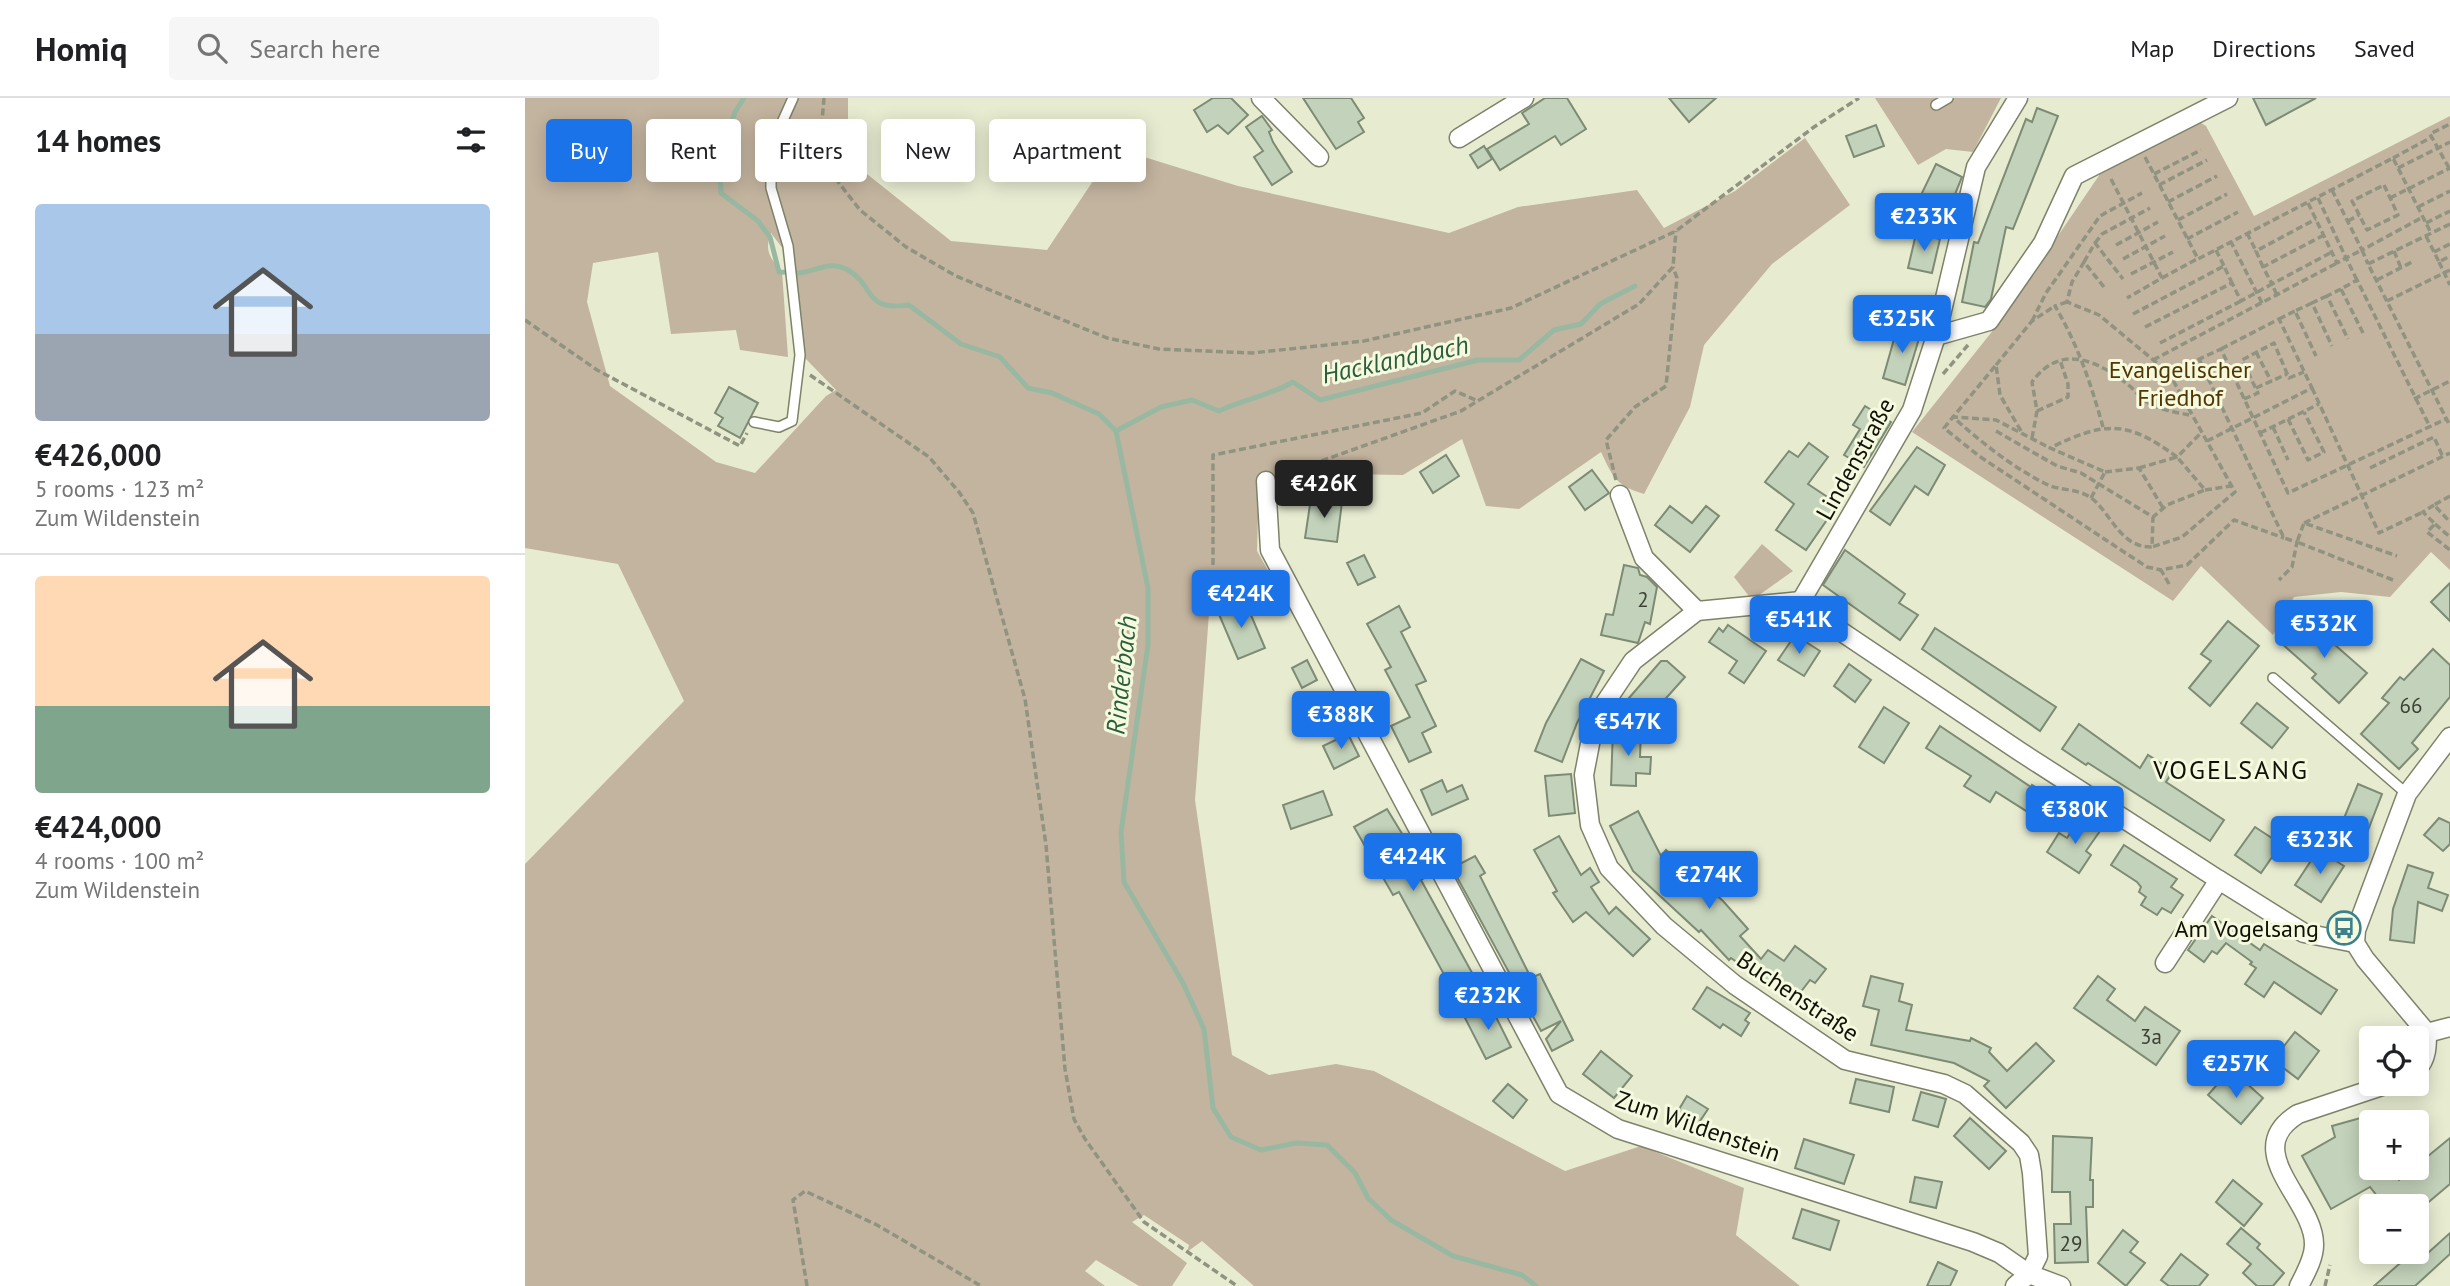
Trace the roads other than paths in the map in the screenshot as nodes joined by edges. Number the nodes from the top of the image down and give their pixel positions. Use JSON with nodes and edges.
{"nodes":[{"id":1,"x":793,"y":98,"type":"edge"},
{"id":2,"x":1261,"y":98,"type":"edge"},
{"id":3,"x":1524,"y":98,"type":"edge"},
{"id":4,"x":1948,"y":98,"type":"edge"},
{"id":5,"x":2018,"y":98,"type":"edge"},
{"id":6,"x":2228,"y":98,"type":"edge"},
{"id":7,"x":1936,"y":105,"type":"dead end"},
{"id":8,"x":1459,"y":138,"type":"dead end"},
{"id":9,"x":1319,"y":157,"type":"dead end"},
{"id":10,"x":1936,"y":336,"type":"junction"},
{"id":11,"x":754,"y":422,"type":"road end"},
{"id":12,"x":1266,"y":481,"type":"road end"},
{"id":13,"x":1620,"y":495,"type":"road end"},
{"id":14,"x":1801,"y":601,"type":"junction"},
{"id":15,"x":1697,"y":611,"type":"junction"},
{"id":16,"x":2273,"y":678,"type":"dead end"},
{"id":17,"x":2450,"y":737,"type":"edge"},
{"id":18,"x":2407,"y":794,"type":"junction"},
{"id":19,"x":2219,"y":880,"type":"junction"},
{"id":20,"x":2355,"y":943,"type":"junction"},
{"id":21,"x":2165,"y":963,"type":"dead end"},
{"id":22,"x":2421,"y":1026,"type":"edge"},
{"id":23,"x":2450,"y":1027,"type":"edge"},
{"id":24,"x":2429,"y":1032,"type":"edge"},
{"id":25,"x":2359,"y":1094,"type":"edge"},
{"id":26,"x":2022,"y":1280,"type":"edge"},
{"id":27,"x":2060,"y":1286,"type":"edge"},
{"id":28,"x":2299,"y":1286,"type":"edge"}],
"edges":[{"from":1,"to":11,"type":"lane"},
{"from":2,"to":9,"type":"street"},
{"from":3,"to":8,"type":"street"},
{"from":4,"to":7,"type":"lane"},
{"from":5,"to":10,"type":"street","name":"Lindenstraße"},
{"from":6,"to":10,"type":"street"},
{"from":10,"to":14,"type":"street","name":"Lindenstraße"},
{"from":12,"to":26,"type":"street","name":"Zum Wildenstein"},
{"from":13,"to":15,"type":"street"},
{"from":14,"to":15,"type":"street"},
{"from":14,"to":19,"type":"street"},
{"from":15,"to":26,"type":"street","name":"Buchenstraße"},
{"from":16,"to":18,"type":"lane"},
{"from":17,"to":18,"type":"street"},
{"from":18,"to":20,"type":"street"},
{"from":19,"to":20,"type":"street"},
{"from":19,"to":21,"type":"street"},
{"from":20,"to":22,"type":"street"},
{"from":23,"to":24,"type":"street"},
{"from":25,"to":28,"type":"street"},
{"from":26,"to":27,"type":"street","name":"Zum Wildenstein"}]}
